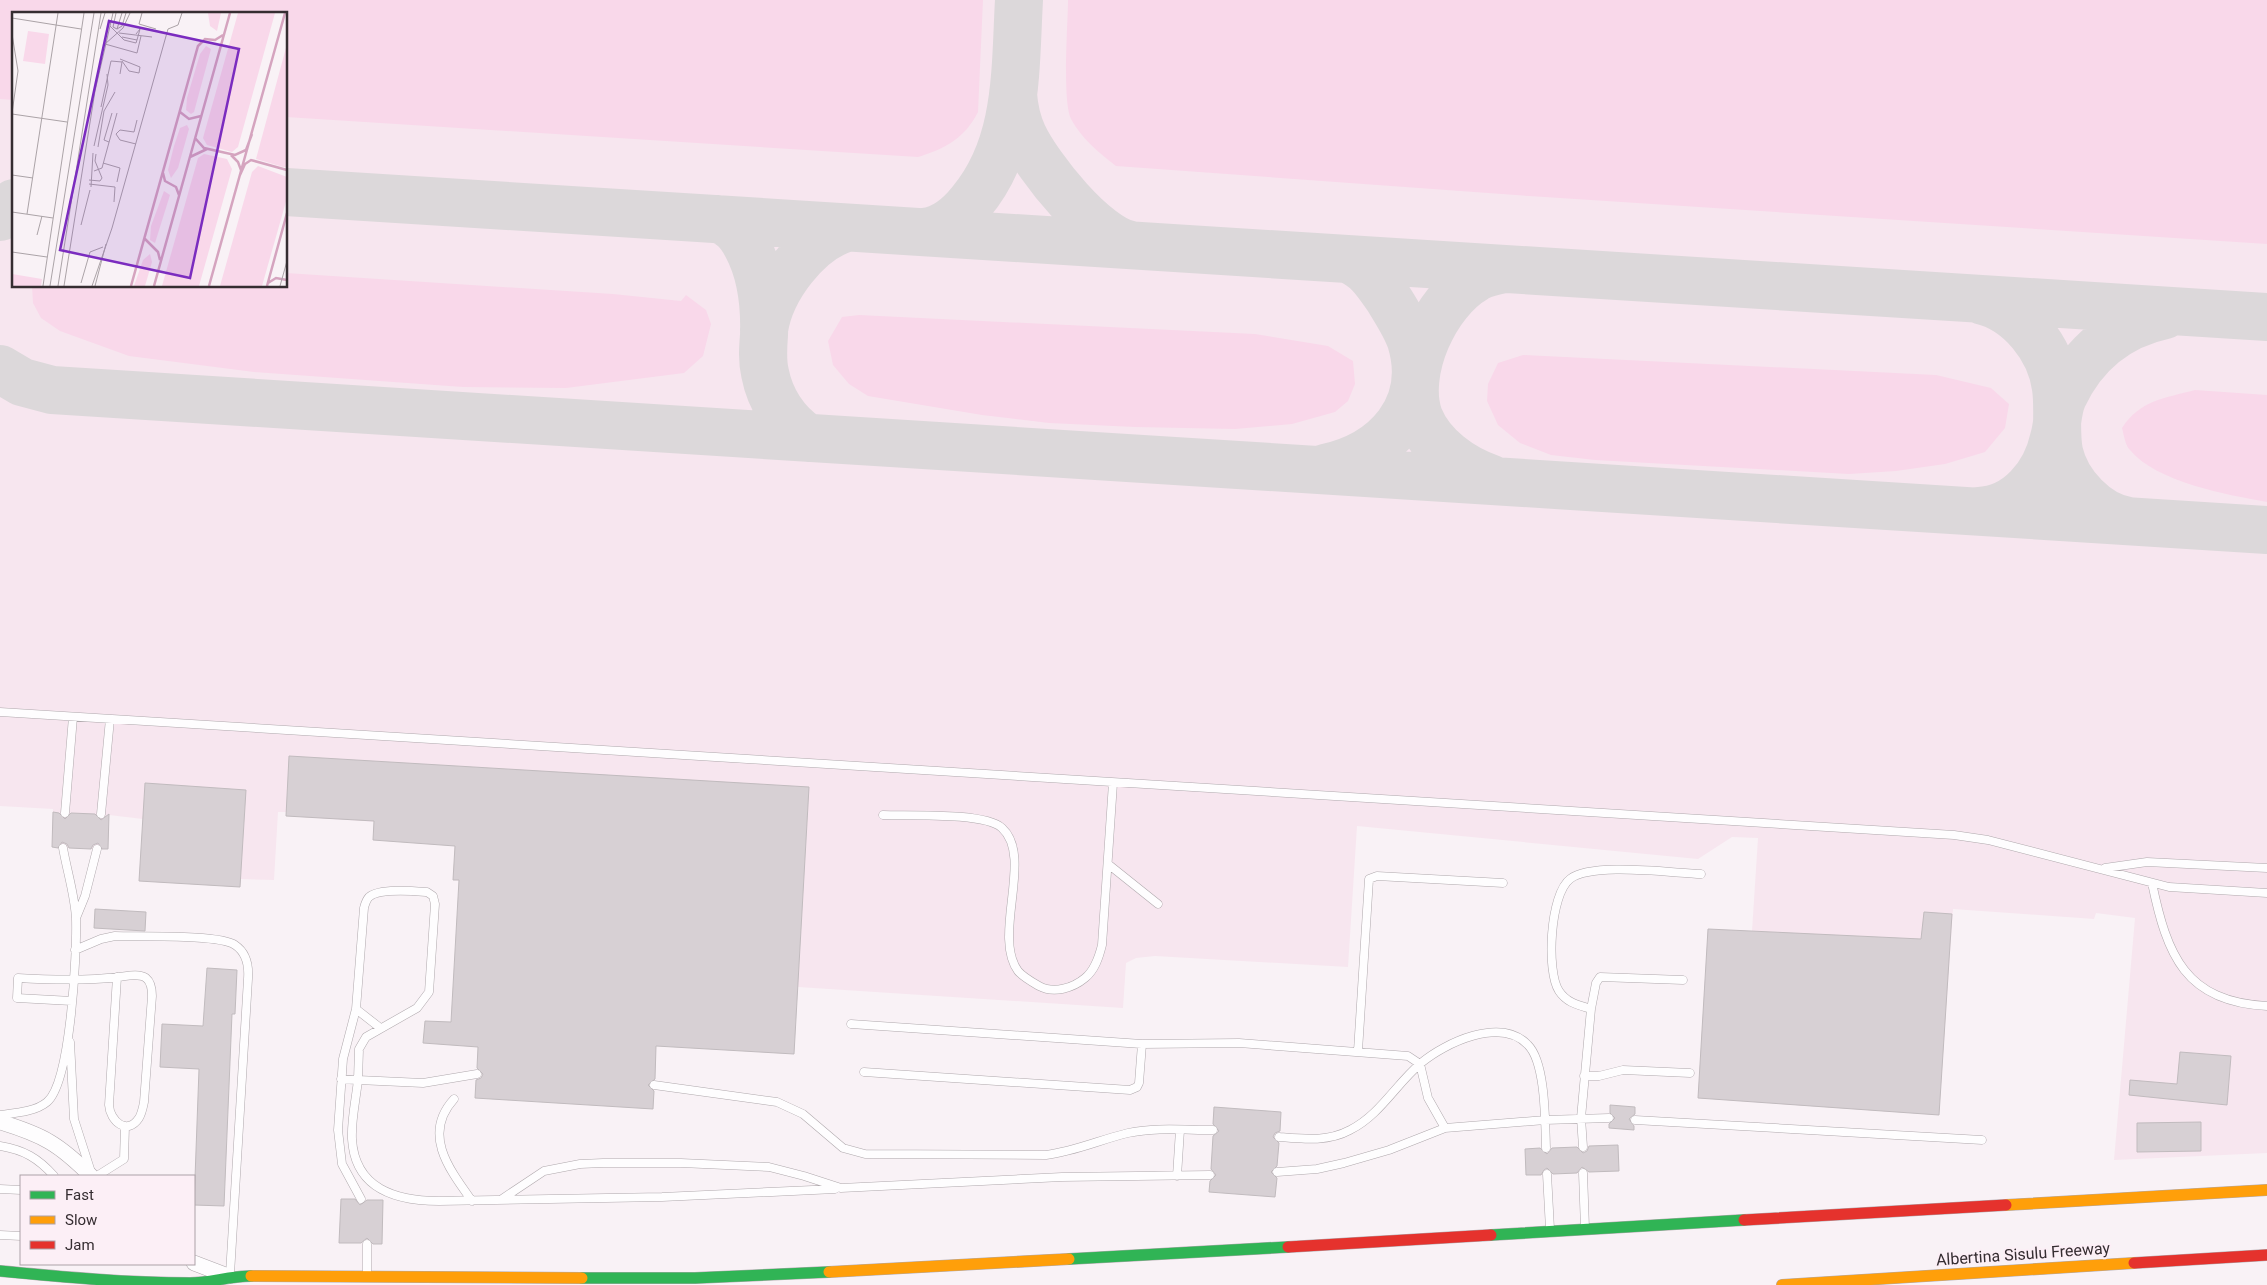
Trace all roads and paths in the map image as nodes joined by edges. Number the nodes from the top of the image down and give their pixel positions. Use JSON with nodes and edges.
{"nodes":[{"id":1,"x":0,"y":712,"type":"edge"},
{"id":2,"x":73,"y":717,"type":"junction"},
{"id":3,"x":110,"y":719,"type":"junction"},
{"id":4,"x":1113,"y":783,"type":"junction"},
{"id":5,"x":65,"y":813,"type":"dead end"},
{"id":6,"x":101,"y":814,"type":"dead end"},
{"id":7,"x":883,"y":815,"type":"dead end"},
{"id":8,"x":63,"y":848,"type":"dead end"},
{"id":9,"x":97,"y":849,"type":"dead end"},
{"id":10,"x":1108,"y":864,"type":"junction"},
{"id":11,"x":2267,"y":868,"type":"edge"},
{"id":12,"x":2103,"y":869,"type":"junction"},
{"id":13,"x":1701,"y":874,"type":"dead end"},
{"id":14,"x":1504,"y":883,"type":"dead end"},
{"id":15,"x":2152,"y":883,"type":"junction"},
{"id":16,"x":2267,"y":893,"type":"edge"},
{"id":17,"x":1158,"y":904,"type":"dead end"},
{"id":18,"x":76,"y":918,"type":"junction"},
{"id":19,"x":75,"y":950,"type":"junction"},
{"id":20,"x":117,"y":977,"type":"junction"},
{"id":21,"x":1683,"y":980,"type":"dead end"},
{"id":22,"x":74,"y":981,"type":"junction"},
{"id":23,"x":72,"y":1001,"type":"junction"},
{"id":24,"x":2267,"y":1006,"type":"edge"},
{"id":25,"x":356,"y":1009,"type":"junction"},
{"id":26,"x":1591,"y":1009,"type":"junction"},
{"id":27,"x":851,"y":1024,"type":"dead end"},
{"id":28,"x":379,"y":1027,"type":"junction"},
{"id":29,"x":69,"y":1035,"type":"junction"},
{"id":30,"x":1142,"y":1044,"type":"junction"},
{"id":31,"x":1358,"y":1051,"type":"junction"},
{"id":32,"x":1420,"y":1064,"type":"junction"},
{"id":33,"x":864,"y":1072,"type":"dead end"},
{"id":34,"x":1690,"y":1073,"type":"dead end"},
{"id":35,"x":477,"y":1074,"type":"dead end"},
{"id":36,"x":1584,"y":1076,"type":"junction"},
{"id":37,"x":341,"y":1079,"type":"junction"},
{"id":38,"x":358,"y":1080,"type":"junction"},
{"id":39,"x":654,"y":1085,"type":"dead end"},
{"id":40,"x":454,"y":1099,"type":"dead end"},
{"id":41,"x":0,"y":1115,"type":"edge"},
{"id":42,"x":1581,"y":1118,"type":"junction"},
{"id":43,"x":1610,"y":1118,"type":"dead end"},
{"id":44,"x":1545,"y":1120,"type":"junction"},
{"id":45,"x":1635,"y":1120,"type":"dead end"},
{"id":46,"x":0,"y":1122,"type":"edge"},
{"id":47,"x":125,"y":1126,"type":"junction"},
{"id":48,"x":1445,"y":1128,"type":"junction"},
{"id":49,"x":1180,"y":1130,"type":"junction"},
{"id":50,"x":1213,"y":1130,"type":"dead end"},
{"id":51,"x":1279,"y":1137,"type":"dead end"},
{"id":52,"x":1982,"y":1140,"type":"dead end"},
{"id":53,"x":0,"y":1146,"type":"edge"},
{"id":54,"x":1583,"y":1147,"type":"dead end"},
{"id":55,"x":1546,"y":1148,"type":"dead end"},
{"id":56,"x":1277,"y":1172,"type":"dead end"},
{"id":57,"x":1583,"y":1173,"type":"dead end"},
{"id":58,"x":1547,"y":1174,"type":"dead end"},
{"id":59,"x":53,"y":1175,"type":"edge"},
{"id":60,"x":91,"y":1175,"type":"edge"},
{"id":61,"x":92,"y":1175,"type":"edge"},
{"id":62,"x":100,"y":1175,"type":"edge"},
{"id":63,"x":1210,"y":1175,"type":"dead end"},
{"id":64,"x":1178,"y":1176,"type":"junction"},
{"id":65,"x":841,"y":1188,"type":"junction"},
{"id":66,"x":0,"y":1189,"type":"edge"},
{"id":67,"x":20,"y":1190,"type":"edge"},
{"id":68,"x":2267,"y":1190,"type":"edge"},
{"id":69,"x":362,"y":1199,"type":"dead end"},
{"id":70,"x":502,"y":1199,"type":"junction"},
{"id":71,"x":472,"y":1200,"type":"junction"},
{"id":72,"x":1585,"y":1229,"type":"junction"},
{"id":73,"x":1550,"y":1231,"type":"junction"},
{"id":74,"x":0,"y":1235,"type":"edge"},
{"id":75,"x":20,"y":1236,"type":"edge"},
{"id":76,"x":367,"y":1244,"type":"dead end"},
{"id":77,"x":2267,"y":1255,"type":"edge"},
{"id":78,"x":195,"y":1264,"type":"edge"},
{"id":79,"x":34,"y":1265,"type":"edge"},
{"id":80,"x":0,"y":1269,"type":"edge"},
{"id":81,"x":230,"y":1276,"type":"junction"},
{"id":82,"x":367,"y":1278,"type":"junction"},
{"id":83,"x":1782,"y":1285,"type":"edge"}],
"edges":[{"from":1,"to":2,"type":"lane"},
{"from":2,"to":3,"type":"lane"},
{"from":2,"to":5,"type":"lane"},
{"from":3,"to":4,"type":"lane"},
{"from":3,"to":6,"type":"lane"},
{"from":4,"to":10,"type":"lane"},
{"from":4,"to":12,"type":"lane"},
{"from":7,"to":10,"type":"lane"},
{"from":8,"to":18,"type":"lane"},
{"from":9,"to":18,"type":"lane"},
{"from":10,"to":17,"type":"lane"},
{"from":11,"to":12,"type":"lane"},
{"from":12,"to":15,"type":"lane"},
{"from":13,"to":26,"type":"lane"},
{"from":14,"to":31,"type":"lane"},
{"from":15,"to":16,"type":"lane"},
{"from":15,"to":24,"type":"lane"},
{"from":18,"to":19,"type":"lane"},
{"from":19,"to":22,"type":"lane"},
{"from":19,"to":81,"type":"lane"},
{"from":20,"to":22,"type":"lane"},
{"from":20,"to":47,"type":"lane"},
{"from":20,"to":47,"type":"lane"},
{"from":21,"to":26,"type":"lane"},
{"from":22,"to":23,"type":"lane"},
{"from":22,"to":23,"type":"lane"},
{"from":23,"to":29,"type":"lane"},
{"from":25,"to":28,"type":"lane"},
{"from":25,"to":28,"type":"lane"},
{"from":25,"to":37,"type":"lane"},
{"from":26,"to":36,"type":"lane"},
{"from":27,"to":30,"type":"lane"},
{"from":28,"to":38,"type":"lane"},
{"from":29,"to":41,"type":"lane"},
{"from":29,"to":61,"type":"lane"},
{"from":30,"to":31,"type":"lane"},
{"from":30,"to":33,"type":"lane"},
{"from":31,"to":32,"type":"lane"},
{"from":32,"to":44,"type":"lane"},
{"from":32,"to":48,"type":"lane"},
{"from":32,"to":51,"type":"lane"},
{"from":34,"to":36,"type":"lane"},
{"from":35,"to":38,"type":"lane"},
{"from":36,"to":42,"type":"lane"},
{"from":37,"to":38,"type":"lane"},
{"from":37,"to":69,"type":"lane"},
{"from":38,"to":71,"type":"lane"},
{"from":39,"to":49,"type":"lane"},
{"from":40,"to":71,"type":"lane"},
{"from":42,"to":43,"type":"lane"},
{"from":42,"to":44,"type":"lane"},
{"from":42,"to":54,"type":"lane"},
{"from":44,"to":48,"type":"lane"},
{"from":44,"to":55,"type":"lane"},
{"from":45,"to":52,"type":"lane"},
{"from":46,"to":60,"type":"street"},
{"from":47,"to":62,"type":"lane"},
{"from":48,"to":56,"type":"lane"},
{"from":49,"to":50,"type":"lane"},
{"from":49,"to":64,"type":"lane"},
{"from":53,"to":59,"type":"lane"},
{"from":57,"to":72,"type":"lane"},
{"from":58,"to":73,"type":"lane"},
{"from":63,"to":64,"type":"lane"},
{"from":64,"to":65,"type":"lane"},
{"from":65,"to":70,"type":"lane"},
{"from":65,"to":70,"type":"lane"},
{"from":66,"to":67,"type":"lane"},
{"from":68,"to":72,"type":"main road"},
{"from":70,"to":71,"type":"lane"},
{"from":72,"to":73,"type":"main road"},
{"from":73,"to":82,"type":"main road"},
{"from":74,"to":75,"type":"lane"},
{"from":76,"to":82,"type":"lane"},
{"from":77,"to":83,"type":"main road","name":"Albertina Sisulu Freeway"},
{"from":78,"to":81,"type":"street"},
{"from":79,"to":80,"type":"street"},
{"from":80,"to":81,"type":"main road"},
{"from":81,"to":82,"type":"main road"}]}
